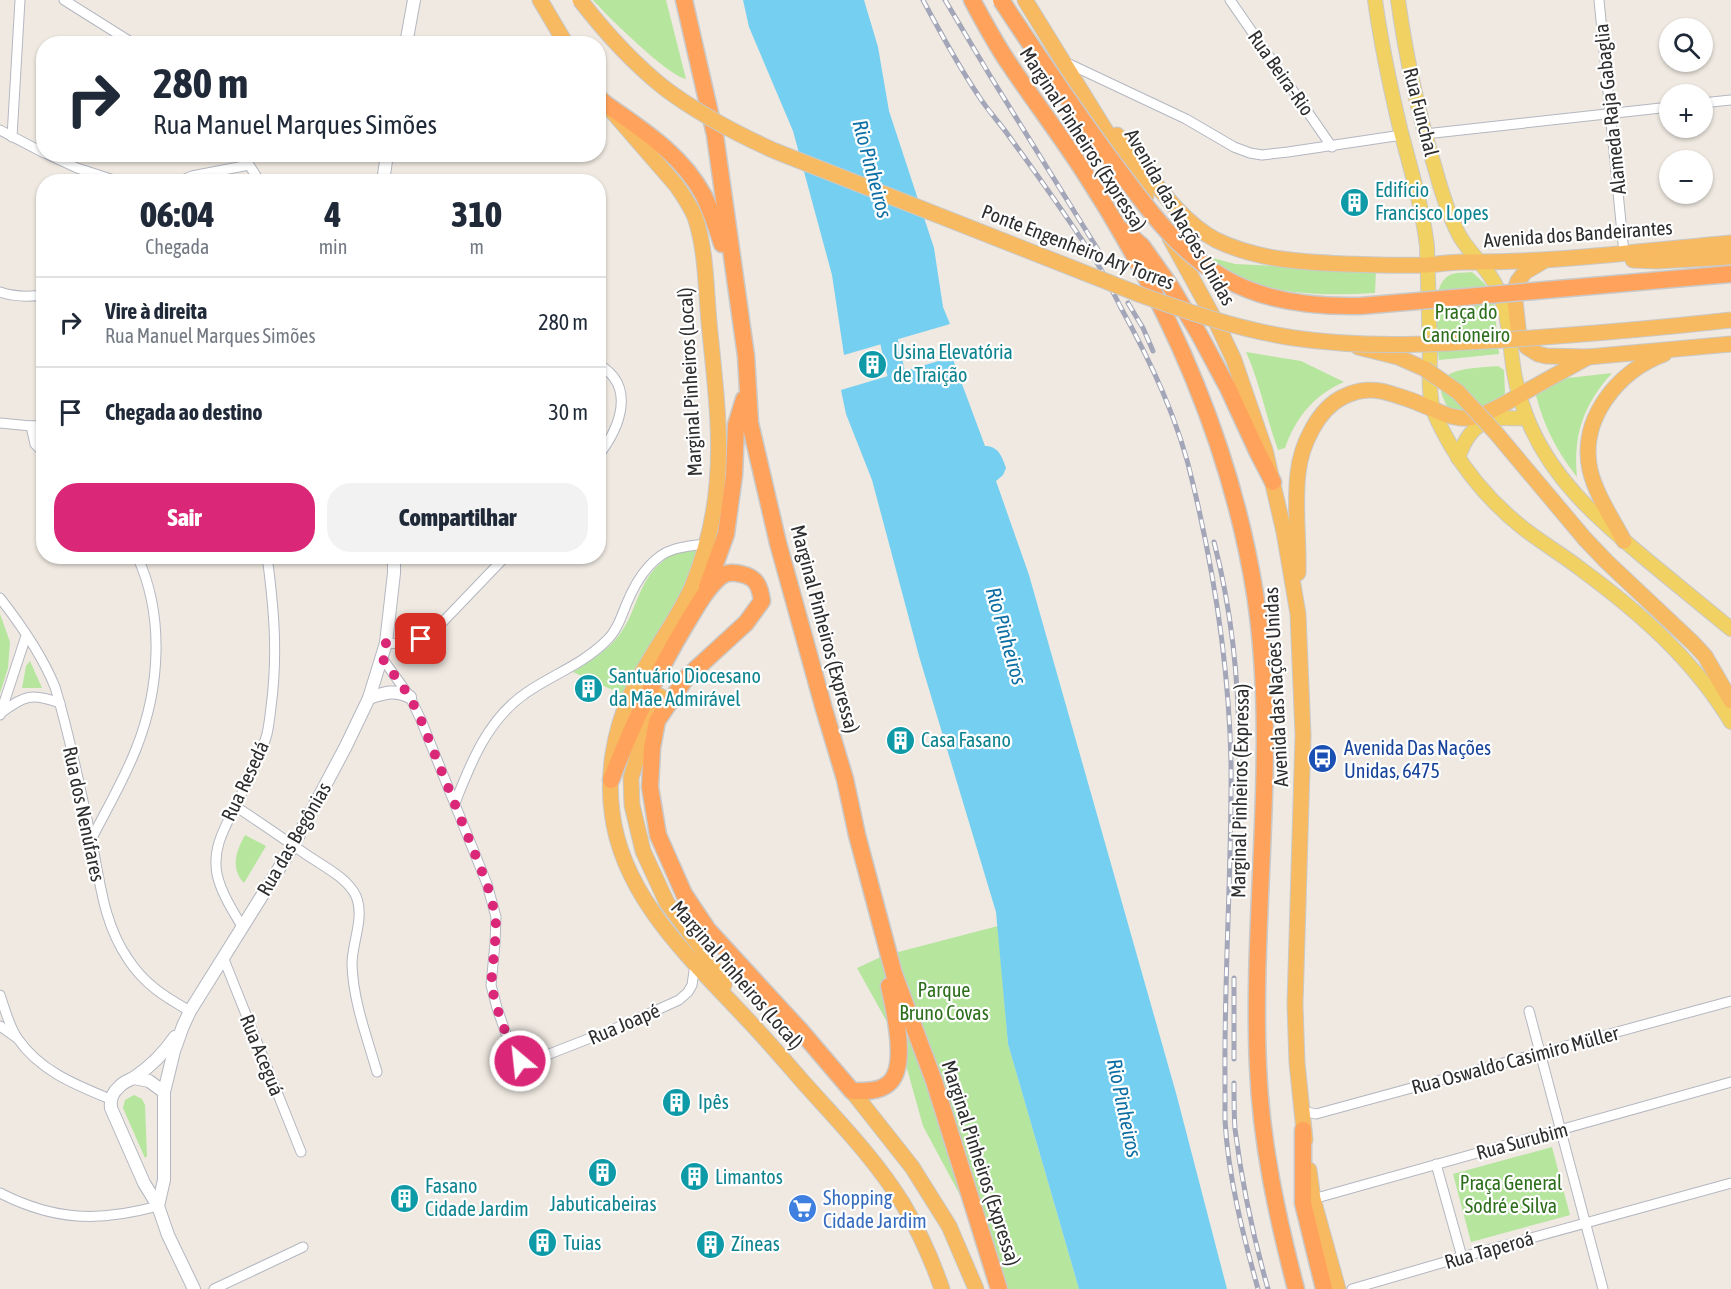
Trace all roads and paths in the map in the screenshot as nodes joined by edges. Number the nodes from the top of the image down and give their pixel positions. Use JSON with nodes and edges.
{"nodes":[{"id":1,"x":20,"y":0,"type":"edge"},
{"id":2,"x":64,"y":0,"type":"edge"},
{"id":3,"x":414,"y":0,"type":"edge"},
{"id":4,"x":540,"y":0,"type":"edge"},
{"id":5,"x":580,"y":0,"type":"edge"},
{"id":6,"x":684,"y":0,"type":"edge"},
{"id":7,"x":972,"y":0,"type":"edge"},
{"id":8,"x":1001,"y":0,"type":"edge"},
{"id":9,"x":1025,"y":0,"type":"edge"},
{"id":10,"x":1230,"y":0,"type":"edge"},
{"id":11,"x":1375,"y":0,"type":"edge"},
{"id":12,"x":1398,"y":0,"type":"edge"},
{"id":13,"x":1599,"y":0,"type":"edge"},
{"id":14,"x":121,"y":36,"type":"edge"},
{"id":15,"x":407,"y":36,"type":"edge"},
{"id":16,"x":561,"y":36,"type":"edge"},
{"id":17,"x":1062,"y":61,"type":"junction"},
{"id":18,"x":1731,"y":100,"type":"edge"},
{"id":19,"x":606,"y":102,"type":"edge"},
{"id":20,"x":1713,"y":102,"type":"edge"},
{"id":21,"x":606,"y":104,"type":"edge"},
{"id":22,"x":1659,"y":108,"type":"edge"},
{"id":23,"x":1611,"y":113,"type":"junction"},
{"id":24,"x":1097,"y":116,"type":"junction"},
{"id":25,"x":0,"y":129,"type":"edge"},
{"id":26,"x":1425,"y":134,"type":"junction"},
{"id":27,"x":1402,"y":135,"type":"junction"},
{"id":28,"x":12,"y":137,"type":"junction"},
{"id":29,"x":1332,"y":147,"type":"junction"},
{"id":30,"x":36,"y":149,"type":"edge"},
{"id":31,"x":63,"y":162,"type":"edge"},
{"id":32,"x":247,"y":162,"type":"edge"},
{"id":33,"x":249,"y":165,"type":"junction"},
{"id":34,"x":95,"y":174,"type":"edge"},
{"id":35,"x":202,"y":174,"type":"edge"},
{"id":36,"x":255,"y":174,"type":"edge"},
{"id":37,"x":1114,"y":221,"type":"junction"},
{"id":38,"x":1731,"y":243,"type":"edge"},
{"id":39,"x":1624,"y":253,"type":"junction"},
{"id":40,"x":1731,"y":257,"type":"edge"},
{"id":41,"x":1594,"y":258,"type":"junction"},
{"id":42,"x":1548,"y":261,"type":"junction"},
{"id":43,"x":1480,"y":263,"type":"junction"},
{"id":44,"x":1428,"y":265,"type":"junction"},
{"id":45,"x":1731,"y":274,"type":"edge"},
{"id":46,"x":734,"y":282,"type":"junction"},
{"id":47,"x":0,"y":292,"type":"edge"},
{"id":48,"x":36,"y":296,"type":"edge"},
{"id":49,"x":1731,"y":320,"type":"edge"},
{"id":50,"x":1340,"y":343,"type":"junction"},
{"id":51,"x":1731,"y":344,"type":"edge"},
{"id":52,"x":1695,"y":347,"type":"junction"},
{"id":53,"x":1588,"y":357,"type":"junction"},
{"id":54,"x":606,"y":371,"type":"edge"},
{"id":55,"x":748,"y":388,"type":"junction"},
{"id":56,"x":1519,"y":395,"type":"junction"},
{"id":57,"x":1433,"y":410,"type":"junction"},
{"id":58,"x":1527,"y":417,"type":"junction"},
{"id":59,"x":0,"y":423,"type":"edge"},
{"id":60,"x":36,"y":425,"type":"edge"},
{"id":61,"x":31,"y":426,"type":"junction"},
{"id":62,"x":36,"y":445,"type":"edge"},
{"id":63,"x":606,"y":446,"type":"edge"},
{"id":64,"x":1458,"y":458,"type":"junction"},
{"id":65,"x":1273,"y":482,"type":"junction"},
{"id":66,"x":1624,"y":541,"type":"junction"},
{"id":67,"x":707,"y":544,"type":"junction"},
{"id":68,"x":140,"y":564,"type":"edge"},
{"id":69,"x":268,"y":564,"type":"edge"},
{"id":70,"x":394,"y":564,"type":"edge"},
{"id":71,"x":499,"y":564,"type":"edge"},
{"id":72,"x":704,"y":596,"type":"junction"},
{"id":73,"x":0,"y":598,"type":"edge"},
{"id":74,"x":1298,"y":614,"type":"junction"},
{"id":75,"x":1731,"y":629,"type":"edge"},
{"id":76,"x":26,"y":636,"type":"junction"},
{"id":77,"x":386,"y":643,"type":"junction"},
{"id":78,"x":382,"y":658,"type":"junction"},
{"id":79,"x":660,"y":696,"type":"joint"},
{"id":80,"x":410,"y":697,"type":"junction"},
{"id":81,"x":369,"y":698,"type":"junction"},
{"id":82,"x":1731,"y":701,"type":"edge"},
{"id":83,"x":60,"y":703,"type":"junction"},
{"id":84,"x":0,"y":714,"type":"edge"},
{"id":85,"x":657,"y":721,"type":"junction"},
{"id":86,"x":1731,"y":722,"type":"edge"},
{"id":87,"x":611,"y":780,"type":"junction"},
{"id":88,"x":455,"y":802,"type":"junction"},
{"id":89,"x":235,"y":806,"type":"junction"},
{"id":90,"x":91,"y":840,"type":"junction"},
{"id":91,"x":293,"y":846,"type":"junction"},
{"id":92,"x":243,"y":928,"type":"junction"},
{"id":93,"x":884,"y":937,"type":"junction"},
{"id":94,"x":223,"y":957,"type":"junction"},
{"id":95,"x":695,"y":964,"type":"junction"},
{"id":96,"x":0,"y":995,"type":"edge"},
{"id":97,"x":1731,"y":1001,"type":"edge"},
{"id":98,"x":190,"y":1011,"type":"junction"},
{"id":99,"x":1529,"y":1011,"type":"dead end"},
{"id":100,"x":744,"y":1015,"type":"junction"},
{"id":101,"x":0,"y":1026,"type":"edge"},
{"id":102,"x":183,"y":1026,"type":"junction"},
{"id":103,"x":16,"y":1038,"type":"junction"},
{"id":104,"x":1540,"y":1053,"type":"junction"},
{"id":105,"x":377,"y":1072,"type":"dead end"},
{"id":106,"x":134,"y":1078,"type":"junction"},
{"id":107,"x":1731,"y":1082,"type":"edge"},
{"id":108,"x":852,"y":1090,"type":"junction"},
{"id":109,"x":164,"y":1092,"type":"junction"},
{"id":110,"x":110,"y":1100,"type":"junction"},
{"id":111,"x":1301,"y":1105,"type":"junction"},
{"id":112,"x":1303,"y":1130,"type":"junction"},
{"id":113,"x":1561,"y":1130,"type":"junction"},
{"id":114,"x":301,"y":1152,"type":"dead end"},
{"id":115,"x":1436,"y":1164,"type":"junction"},
{"id":116,"x":164,"y":1180,"type":"junction"},
{"id":117,"x":144,"y":1183,"type":"junction"},
{"id":118,"x":1731,"y":1183,"type":"edge"},
{"id":119,"x":0,"y":1193,"type":"edge"},
{"id":120,"x":1313,"y":1199,"type":"junction"},
{"id":121,"x":158,"y":1206,"type":"junction"},
{"id":122,"x":1586,"y":1223,"type":"junction"},
{"id":123,"x":303,"y":1247,"type":"dead end"},
{"id":124,"x":1462,"y":1257,"type":"junction"},
{"id":125,"x":194,"y":1289,"type":"edge"},
{"id":126,"x":214,"y":1289,"type":"edge"},
{"id":127,"x":942,"y":1289,"type":"edge"},
{"id":128,"x":976,"y":1289,"type":"edge"},
{"id":129,"x":999,"y":1289,"type":"edge"},
{"id":130,"x":1296,"y":1289,"type":"edge"},
{"id":131,"x":1324,"y":1289,"type":"edge"},
{"id":132,"x":1338,"y":1289,"type":"edge"},
{"id":133,"x":1352,"y":1289,"type":"edge"},
{"id":134,"x":1603,"y":1289,"type":"edge"}],
"edges":[{"from":1,"to":28,"type":"street"},
{"from":2,"to":14,"type":"street"},
{"from":3,"to":15,"type":"main road"},
{"from":4,"to":16,"type":"highway"},
{"from":5,"to":50,"type":"highway","name":"Ponte Engenheiro Ary Torres","bridge":true},
{"from":6,"to":46,"type":"highway","name":"Marginal Pinheiros (Expressa)"},
{"from":7,"to":37,"type":"highway","name":"Marginal Pinheiros (Expressa)"},
{"from":8,"to":45,"type":"highway","bridge":true},
{"from":9,"to":17,"type":"highway","name":"Avenida das Nações Unidas"},
{"from":10,"to":29,"type":"street","name":"Rua Beira-Rio"},
{"from":11,"to":27,"type":"main road","name":"Rua Funchal"},
{"from":12,"to":26,"type":"main road","name":"Rua Funchal"},
{"from":13,"to":23,"type":"street","name":"Alameda Raja Gabaglia"},
{"from":17,"to":24,"type":"highway","name":"Avenida das Nações Unidas"},
{"from":17,"to":29,"type":"street"},
{"from":18,"to":20,"type":"street"},
{"from":19,"to":46,"type":"highway"},
{"from":21,"to":67,"type":"highway","name":"Marginal Pinheiros (Local)"},
{"from":22,"to":23,"type":"street"},
{"from":23,"to":26,"type":"street"},
{"from":23,"to":39,"type":"street","name":"Alameda Raja Gabaglia"},
{"from":24,"to":44,"type":"highway","name":"Avenida dos Bandeirantes"},
{"from":24,"to":65,"type":"highway","name":"Avenida das Nações Unidas"},
{"from":25,"to":28,"type":"street"},
{"from":26,"to":43,"type":"main road","name":"Rua Funchal"},
{"from":27,"to":29,"type":"street"},
{"from":27,"to":44,"type":"main road","name":"Rua Funchal"},
{"from":28,"to":30,"type":"street"},
{"from":31,"to":34,"type":"street"},
{"from":32,"to":33,"type":"street"},
{"from":33,"to":35,"type":"street"},
{"from":33,"to":36,"type":"street"},
{"from":37,"to":65,"type":"highway"},
{"from":37,"to":130,"type":"highway","name":"Marginal Pinheiros (Expressa)"},
{"from":38,"to":39,"type":"highway","name":"Avenida dos Bandeirantes"},
{"from":39,"to":41,"type":"highway","name":"Avenida dos Bandeirantes"},
{"from":40,"to":41,"type":"highway"},
{"from":41,"to":42,"type":"highway","name":"Avenida dos Bandeirantes"},
{"from":42,"to":43,"type":"highway","name":"Avenida dos Bandeirantes"},
{"from":42,"to":53,"type":"highway"},
{"from":43,"to":44,"type":"highway","name":"Avenida dos Bandeirantes"},
{"from":43,"to":56,"type":"main road","name":"Rua Funchal"},
{"from":44,"to":57,"type":"main road","name":"Rua Funchal"},
{"from":46,"to":55,"type":"highway","name":"Marginal Pinheiros (Expressa)"},
{"from":47,"to":48,"type":"street"},
{"from":49,"to":50,"type":"highway","name":"Ponte Engenheiro Ary Torres","bridge":true},
{"from":50,"to":82,"type":"highway","bridge":true},
{"from":51,"to":52,"type":"highway"},
{"from":52,"to":53,"type":"highway"},
{"from":52,"to":66,"type":"highway"},
{"from":53,"to":56,"type":"highway"},
{"from":54,"to":63,"type":"street"},
{"from":55,"to":72,"type":"highway"},
{"from":55,"to":93,"type":"highway","name":"Marginal Pinheiros (Expressa)"},
{"from":56,"to":57,"type":"highway"},
{"from":56,"to":58,"type":"main road","name":"Rua Funchal"},
{"from":57,"to":64,"type":"main road"},
{"from":57,"to":74,"type":"highway"},
{"from":58,"to":64,"type":"main road"},
{"from":58,"to":66,"type":"main road","name":"Rua Funchal"},
{"from":59,"to":61,"type":"street"},
{"from":60,"to":61,"type":"street"},
{"from":61,"to":62,"type":"street"},
{"from":64,"to":86,"type":"main road"},
{"from":65,"to":74,"type":"highway","name":"Avenida das Nações Unidas"},
{"from":66,"to":75,"type":"main road","name":"Rua Funchal"},
{"from":67,"to":87,"type":"highway","name":"Marginal Pinheiros (Local)"},
{"from":67,"to":88,"type":"street"},
{"from":68,"to":90,"type":"street"},
{"from":69,"to":89,"type":"street","name":"Rua Resedá"},
{"from":70,"to":77,"type":"main road","name":"Rua das Begônias"},
{"from":71,"to":77,"type":"street"},
{"from":72,"to":85,"type":"highway"},
{"from":72,"to":87,"type":"highway"},
{"from":73,"to":76,"type":"street","name":"Rua dos Nenúfares"},
{"from":74,"to":111,"type":"highway","name":"Avenida das Nações Unidas"},
{"from":76,"to":83,"type":"street","name":"Rua dos Nenúfares"},
{"from":76,"to":84,"type":"street"},
{"from":77,"to":78,"type":"main road","name":"Rua das Begônias"},
{"from":78,"to":80,"type":"street"},
{"from":78,"to":81,"type":"main road","name":"Rua das Begônias"},
{"from":79,"to":85,"type":"highway"},
{"from":79,"to":100,"type":"highway"},
{"from":80,"to":81,"type":"main road"},
{"from":80,"to":88,"type":"street"},
{"from":81,"to":91,"type":"main road","name":"Rua das Begônias"},
{"from":83,"to":84,"type":"street"},
{"from":83,"to":90,"type":"street","name":"Rua dos Nenúfares"},
{"from":85,"to":108,"type":"highway"},
{"from":87,"to":95,"type":"highway","name":"Marginal Pinheiros (Local)"},
{"from":88,"to":95,"type":"street","name":"Rua Joapé"},
{"from":89,"to":91,"type":"street"},
{"from":89,"to":92,"type":"street","name":"Rua Resedá"},
{"from":90,"to":98,"type":"street","name":"Rua dos Nenúfares"},
{"from":91,"to":92,"type":"main road","name":"Rua das Begônias"},
{"from":91,"to":105,"type":"street"},
{"from":92,"to":94,"type":"main road","name":"Rua das Begônias"},
{"from":93,"to":108,"type":"highway"},
{"from":93,"to":129,"type":"highway","name":"Marginal Pinheiros (Expressa)"},
{"from":94,"to":98,"type":"main road","name":"Rua das Begônias"},
{"from":94,"to":114,"type":"street","name":"Rua Aceguá"},
{"from":95,"to":100,"type":"highway","name":"Marginal Pinheiros (Local)"},
{"from":96,"to":103,"type":"street"},
{"from":97,"to":104,"type":"street","name":"Rua Oswaldo Casimiro Müller"},
{"from":98,"to":102,"type":"main road","name":"Rua das Begônias"},
{"from":99,"to":104,"type":"street"},
{"from":100,"to":127,"type":"highway","name":"Marginal Pinheiros (Local)"},
{"from":101,"to":103,"type":"street"},
{"from":102,"to":106,"type":"main road","name":"Rua das Begônias"},
{"from":102,"to":109,"type":"main road","name":"Rua das Begônias"},
{"from":103,"to":110,"type":"street"},
{"from":104,"to":111,"type":"street","name":"Rua Oswaldo Casimiro Müller"},
{"from":104,"to":113,"type":"street"},
{"from":106,"to":109,"type":"main road"},
{"from":106,"to":110,"type":"main road","name":"Rua das Begônias"},
{"from":107,"to":113,"type":"street","name":"Rua Surubim"},
{"from":108,"to":128,"type":"highway"},
{"from":109,"to":116,"type":"main road","name":"Rua das Begônias"},
{"from":110,"to":117,"type":"main road"},
{"from":111,"to":112,"type":"highway","name":"Avenida das Nações Unidas"},
{"from":112,"to":120,"type":"highway","name":"Avenida das Nações Unidas"},
{"from":112,"to":131,"type":"highway"},
{"from":113,"to":115,"type":"street","name":"Rua Surubim"},
{"from":113,"to":122,"type":"street"},
{"from":115,"to":120,"type":"street","name":"Rua Surubim"},
{"from":115,"to":124,"type":"street"},
{"from":116,"to":117,"type":"main road"},
{"from":116,"to":121,"type":"main road","name":"Rua das Begônias"},
{"from":117,"to":121,"type":"main road"},
{"from":118,"to":122,"type":"street","name":"Rua Taperoá"},
{"from":119,"to":121,"type":"street"},
{"from":120,"to":132,"type":"highway","name":"Avenida das Nações Unidas"},
{"from":121,"to":125,"type":"main road"},
{"from":122,"to":124,"type":"street","name":"Rua Taperoá"},
{"from":122,"to":134,"type":"street"},
{"from":123,"to":126,"type":"street"},
{"from":124,"to":133,"type":"street","name":"Rua Taperoá"}]}
